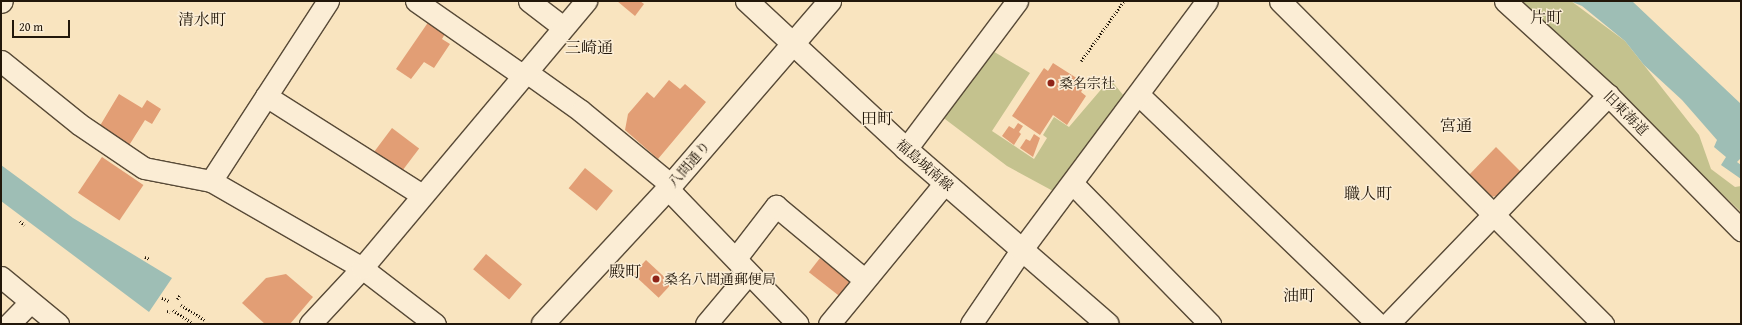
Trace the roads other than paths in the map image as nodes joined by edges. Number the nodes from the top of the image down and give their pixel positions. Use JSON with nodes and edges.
{"nodes":[{"id":1,"x":328,"y":1,"type":"edge"},
{"id":2,"x":416,"y":1,"type":"edge"},
{"id":3,"x":529,"y":1,"type":"edge"},
{"id":4,"x":586,"y":1,"type":"edge"},
{"id":5,"x":747,"y":1,"type":"edge"},
{"id":6,"x":830,"y":1,"type":"edge"},
{"id":7,"x":1017,"y":1,"type":"edge"},
{"id":8,"x":1207,"y":1,"type":"edge"},
{"id":9,"x":1280,"y":1,"type":"edge"},
{"id":10,"x":1505,"y":1,"type":"edge"},
{"id":11,"x":563,"y":27,"type":"junction"},
{"id":12,"x":793,"y":46,"type":"junction"},
{"id":13,"x":1,"y":61,"type":"edge"},
{"id":14,"x":524,"y":73,"type":"junction"},
{"id":15,"x":1139,"y":94,"type":"junction"},
{"id":16,"x":1608,"y":95,"type":"junction"},
{"id":17,"x":266,"y":96,"type":"junction"},
{"id":18,"x":906,"y":149,"type":"junction"},
{"id":19,"x":211,"y":181,"type":"junction"},
{"id":20,"x":945,"y":183,"type":"junction"},
{"id":21,"x":1073,"y":184,"type":"junction"},
{"id":22,"x":669,"y":187,"type":"junction"},
{"id":23,"x":422,"y":195,"type":"junction"},
{"id":24,"x":1493,"y":214,"type":"junction"},
{"id":25,"x":1741,"y":230,"type":"edge"},
{"id":26,"x":1022,"y":249,"type":"junction"},
{"id":27,"x":736,"y":258,"type":"junction"},
{"id":28,"x":362,"y":268,"type":"junction"},
{"id":29,"x":748,"y":274,"type":"junction"},
{"id":30,"x":1,"y":277,"type":"edge"},
{"id":31,"x":864,"y":279,"type":"junction"},
{"id":32,"x":30,"y":302,"type":"junction"},
{"id":33,"x":9,"y":324,"type":"edge"},
{"id":34,"x":58,"y":324,"type":"edge"},
{"id":35,"x":310,"y":324,"type":"edge"},
{"id":36,"x":435,"y":324,"type":"edge"},
{"id":37,"x":543,"y":324,"type":"edge"},
{"id":38,"x":706,"y":324,"type":"edge"},
{"id":39,"x":798,"y":324,"type":"edge"},
{"id":40,"x":829,"y":324,"type":"edge"},
{"id":41,"x":971,"y":324,"type":"edge"},
{"id":42,"x":1107,"y":324,"type":"edge"},
{"id":43,"x":1210,"y":324,"type":"edge"},
{"id":44,"x":1378,"y":324,"type":"edge"},
{"id":45,"x":1388,"y":324,"type":"edge"},
{"id":46,"x":1603,"y":324,"type":"edge"}],
"edges":[{"from":1,"to":17,"type":"street"},
{"from":2,"to":14,"type":"street"},
{"from":3,"to":11,"type":"street"},
{"from":4,"to":11,"type":"street"},
{"from":5,"to":12,"type":"main road","name":"福島城南線"},
{"from":6,"to":12,"type":"main road","name":"八間通り"},
{"from":7,"to":18,"type":"street"},
{"from":8,"to":15,"type":"street"},
{"from":9,"to":24,"type":"street"},
{"from":10,"to":16,"type":"street","name":"旧東海道"},
{"from":11,"to":14,"type":"street"},
{"from":12,"to":18,"type":"main road","name":"福島城南線"},
{"from":12,"to":22,"type":"main road","name":"八間通り"},
{"from":13,"to":19,"type":"street"},
{"from":14,"to":22,"type":"street"},
{"from":14,"to":23,"type":"street"},
{"from":15,"to":21,"type":"street"},
{"from":15,"to":44,"type":"street"},
{"from":16,"to":24,"type":"street"},
{"from":16,"to":25,"type":"street","name":"旧東海道"},
{"from":17,"to":19,"type":"street"},
{"from":17,"to":23,"type":"street"},
{"from":18,"to":20,"type":"main road","name":"福島城南線"},
{"from":19,"to":28,"type":"street"},
{"from":20,"to":26,"type":"main road","name":"福島城南線"},
{"from":20,"to":31,"type":"street"},
{"from":21,"to":26,"type":"street"},
{"from":21,"to":43,"type":"street"},
{"from":22,"to":27,"type":"street"},
{"from":22,"to":37,"type":"main road","name":"八間通り"},
{"from":23,"to":28,"type":"street"},
{"from":24,"to":45,"type":"street"},
{"from":24,"to":46,"type":"street"},
{"from":26,"to":41,"type":"street"},
{"from":26,"to":42,"type":"main road","name":"福島城南線"},
{"from":27,"to":29,"type":"street"},
{"from":27,"to":31,"type":"street"},
{"from":28,"to":35,"type":"street"},
{"from":28,"to":36,"type":"street"},
{"from":29,"to":38,"type":"street"},
{"from":29,"to":39,"type":"street"},
{"from":30,"to":32,"type":"street"},
{"from":31,"to":40,"type":"street"},
{"from":32,"to":33,"type":"street"},
{"from":32,"to":34,"type":"street"}]}
